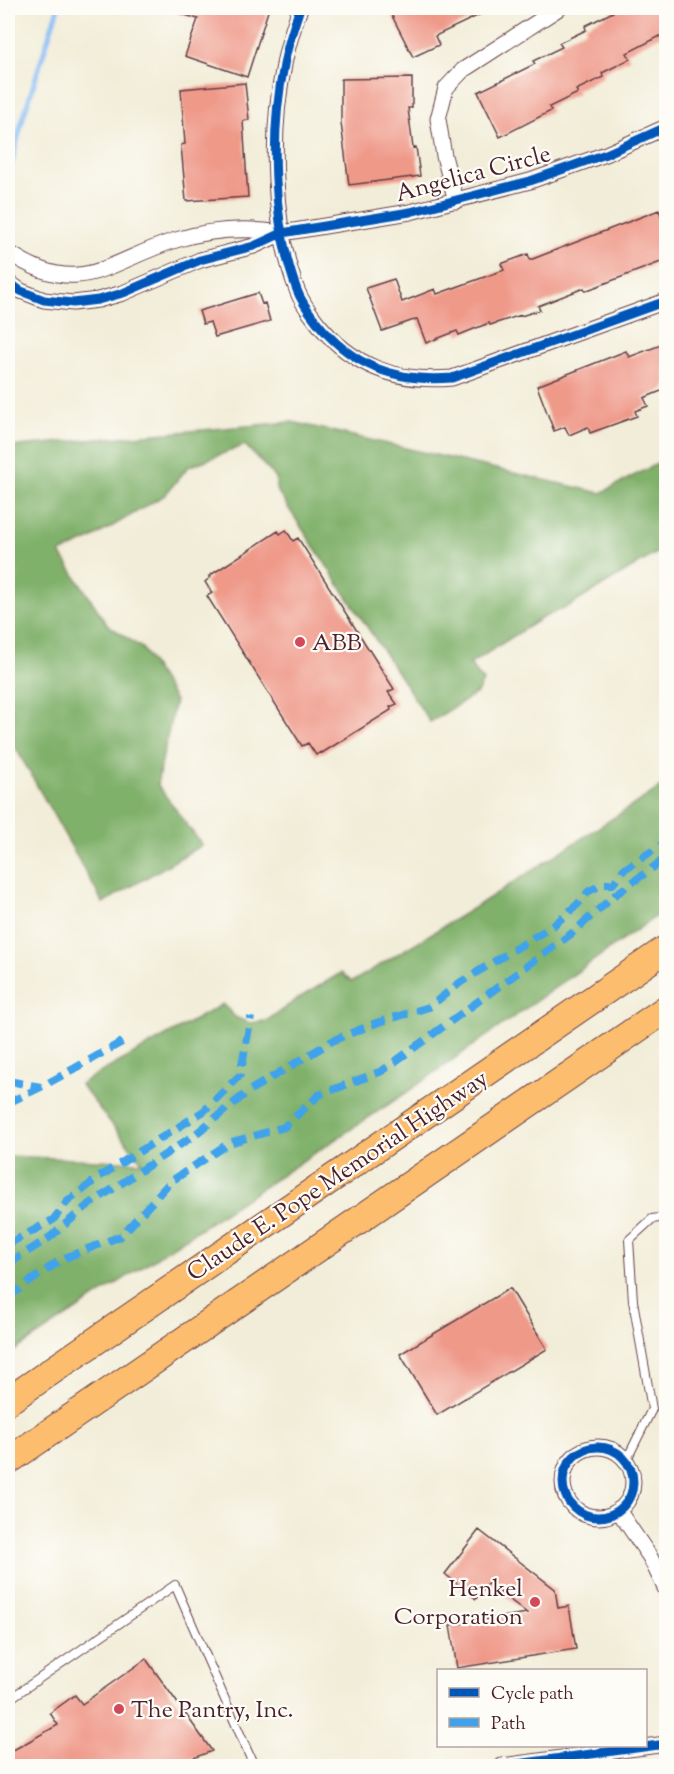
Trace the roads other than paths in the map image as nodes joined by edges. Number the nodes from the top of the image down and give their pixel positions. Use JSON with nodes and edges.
{"nodes":[{"id":1,"x":300,"y":8,"type":"edge"},
{"id":2,"x":559,"y":8,"type":"edge"},
{"id":3,"x":666,"y":127,"type":"edge"},
{"id":4,"x":456,"y":201,"type":"junction"},
{"id":5,"x":282,"y":232,"type":"junction"},
{"id":6,"x":9,"y":252,"type":"edge"},
{"id":7,"x":8,"y":282,"type":"edge"},
{"id":8,"x":666,"y":301,"type":"edge"},
{"id":9,"x":666,"y":949,"type":"edge"},
{"id":10,"x":666,"y":1009,"type":"edge"},
{"id":11,"x":666,"y":1217,"type":"edge"},
{"id":12,"x":8,"y":1401,"type":"edge"},
{"id":13,"x":8,"y":1461,"type":"edge"},
{"id":14,"x":626,"y":1461,"type":"junction"},
{"id":15,"x":618,"y":1510,"type":"junction"},
{"id":16,"x":666,"y":1590,"type":"edge"},
{"id":17,"x":8,"y":1700,"type":"edge"},
{"id":18,"x":666,"y":1744,"type":"edge"},
{"id":19,"x":645,"y":1747,"type":"edge"},
{"id":20,"x":647,"y":1747,"type":"edge"},
{"id":21,"x":254,"y":1767,"type":"edge"},
{"id":22,"x":502,"y":1767,"type":"edge"}],
"edges":[{"from":1,"to":5,"type":"street"},
{"from":2,"to":4,"type":"street"},
{"from":3,"to":4,"type":"street","name":"Angelica Circle"},
{"from":4,"to":5,"type":"street","name":"Angelica Circle"},
{"from":5,"to":6,"type":"street","name":"Angelica Circle"},
{"from":5,"to":7,"type":"street","name":"Angelica Circle"},
{"from":5,"to":8,"type":"street"},
{"from":9,"to":12,"type":"highway","name":"Claude E. Pope Memorial Highway"},
{"from":10,"to":13,"type":"highway","name":"Claude E. Pope Memorial Highway"},
{"from":11,"to":14,"type":"lane"},
{"from":14,"to":15,"type":"street"},
{"from":14,"to":15,"type":"street"},
{"from":15,"to":16,"type":"street"},
{"from":17,"to":21,"type":"lane"},
{"from":18,"to":20,"type":"street"},
{"from":19,"to":22,"type":"street"}]}
